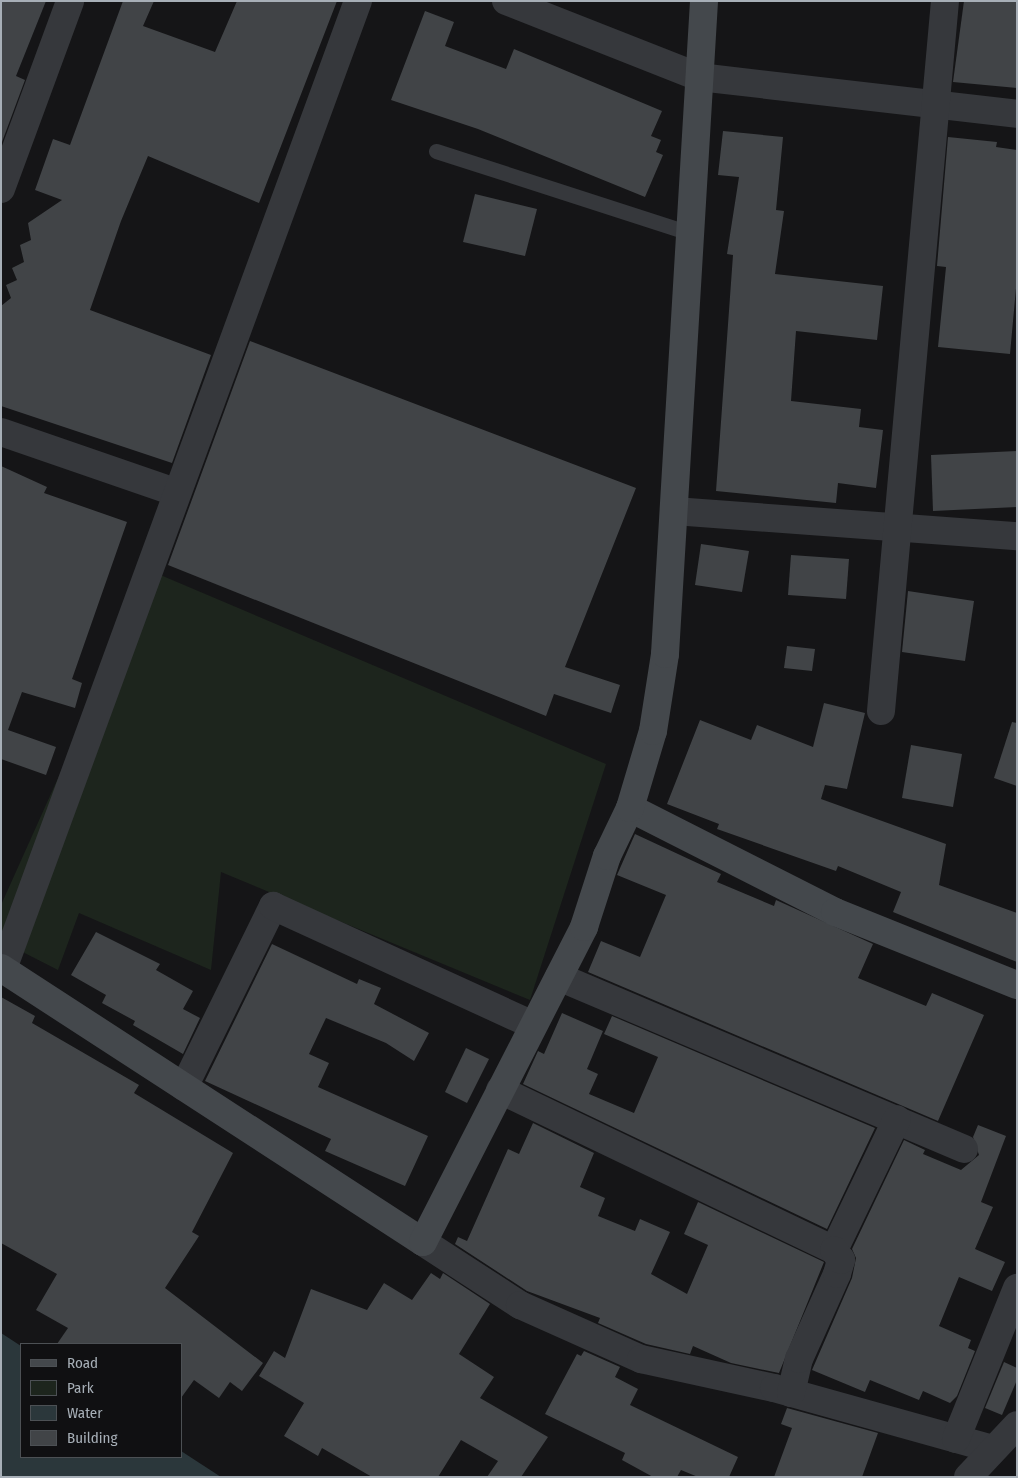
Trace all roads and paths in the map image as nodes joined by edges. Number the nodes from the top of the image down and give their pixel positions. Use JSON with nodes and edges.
{"nodes":[{"id":1,"x":70,"y":1,"type":"edge"},
{"id":2,"x":358,"y":1,"type":"edge"},
{"id":3,"x":506,"y":1,"type":"edge"},
{"id":4,"x":704,"y":1,"type":"edge"},
{"id":5,"x":944,"y":1,"type":"edge"},
{"id":6,"x":699,"y":77,"type":"junction"},
{"id":7,"x":936,"y":104,"type":"junction"},
{"id":8,"x":1017,"y":114,"type":"edge"},
{"id":9,"x":436,"y":151,"type":"dead end"},
{"id":10,"x":1,"y":189,"type":"edge"},
{"id":11,"x":690,"y":233,"type":"junction"},
{"id":12,"x":1,"y":432,"type":"edge"},
{"id":13,"x":175,"y":492,"type":"junction"},
{"id":14,"x":674,"y":511,"type":"junction"},
{"id":15,"x":895,"y":527,"type":"junction"},
{"id":16,"x":1017,"y":536,"type":"edge"},
{"id":17,"x":882,"y":712,"type":"dead end"},
{"id":18,"x":630,"y":808,"type":"junction"},
{"id":19,"x":2,"y":968,"type":"edge"},
{"id":20,"x":559,"y":977,"type":"junction"},
{"id":21,"x":1017,"y":986,"type":"edge"},
{"id":22,"x":533,"y":1025,"type":"junction"},
{"id":23,"x":184,"y":1087,"type":"junction"},
{"id":24,"x":500,"y":1090,"type":"junction"},
{"id":25,"x":897,"y":1119,"type":"junction"},
{"id":26,"x":964,"y":1149,"type":"dead end"},
{"id":27,"x":423,"y":1242,"type":"junction"},
{"id":28,"x":834,"y":1250,"type":"junction"},
{"id":29,"x":1017,"y":1288,"type":"edge"},
{"id":30,"x":792,"y":1393,"type":"junction"},
{"id":31,"x":1017,"y":1425,"type":"edge"},
{"id":32,"x":956,"y":1439,"type":"junction"},
{"id":33,"x":993,"y":1449,"type":"junction"},
{"id":34,"x":968,"y":1477,"type":"edge"}],
"edges":[{"from":1,"to":10,"type":"street"},
{"from":2,"to":13,"type":"street"},
{"from":3,"to":6,"type":"street"},
{"from":4,"to":6,"type":"street"},
{"from":5,"to":7,"type":"street"},
{"from":6,"to":7,"type":"street"},
{"from":6,"to":11,"type":"street"},
{"from":7,"to":8,"type":"street"},
{"from":7,"to":15,"type":"street"},
{"from":9,"to":11,"type":"lane"},
{"from":11,"to":14,"type":"street"},
{"from":12,"to":13,"type":"street"},
{"from":13,"to":19,"type":"street"},
{"from":14,"to":15,"type":"street"},
{"from":14,"to":18,"type":"street"},
{"from":15,"to":16,"type":"street"},
{"from":15,"to":17,"type":"street"},
{"from":18,"to":20,"type":"street"},
{"from":18,"to":21,"type":"street"},
{"from":19,"to":23,"type":"street"},
{"from":20,"to":22,"type":"street"},
{"from":20,"to":25,"type":"street"},
{"from":22,"to":23,"type":"street"},
{"from":22,"to":24,"type":"street"},
{"from":23,"to":27,"type":"street"},
{"from":24,"to":27,"type":"street"},
{"from":24,"to":28,"type":"street"},
{"from":25,"to":26,"type":"street"},
{"from":25,"to":28,"type":"street"},
{"from":27,"to":30,"type":"street"},
{"from":28,"to":30,"type":"street"},
{"from":29,"to":32,"type":"street"},
{"from":30,"to":32,"type":"street"},
{"from":31,"to":33,"type":"street"},
{"from":32,"to":33,"type":"street"},
{"from":33,"to":34,"type":"street"}]}
